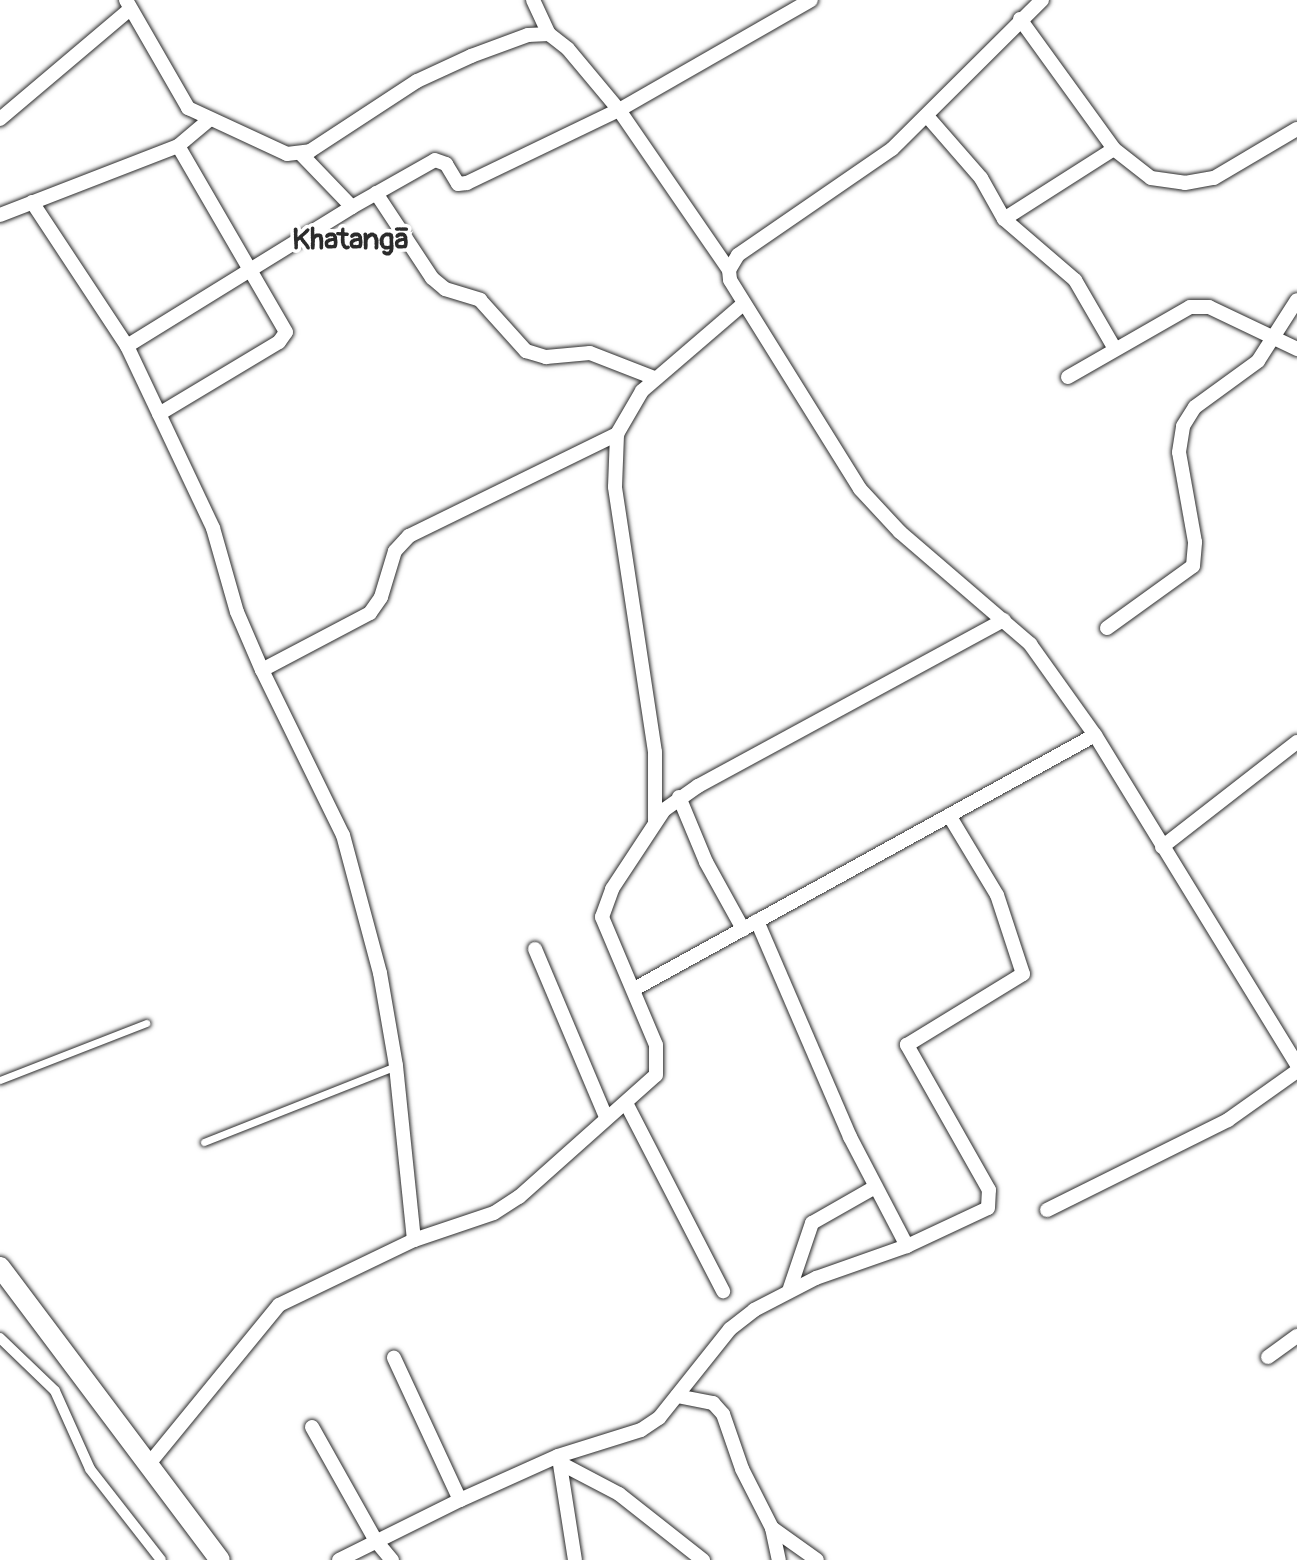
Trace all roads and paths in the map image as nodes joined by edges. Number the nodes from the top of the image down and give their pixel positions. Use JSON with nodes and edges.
{"nodes":[{"id":1,"x":533,"y":0,"type":"edge"},
{"id":2,"x":811,"y":0,"type":"edge"},
{"id":3,"x":1042,"y":0,"type":"edge"},
{"id":4,"x":128,"y":5,"type":"edge"},
{"id":5,"x":1022,"y":10,"type":"edge"},
{"id":6,"x":549,"y":34,"type":"junction"},
{"id":7,"x":619,"y":110,"type":"junction"},
{"id":8,"x":927,"y":116,"type":"junction"},
{"id":9,"x":0,"y":119,"type":"edge"},
{"id":10,"x":208,"y":121,"type":"junction"},
{"id":11,"x":1297,"y":129,"type":"edge"},
{"id":12,"x":178,"y":146,"type":"junction"},
{"id":13,"x":1114,"y":149,"type":"junction"},
{"id":14,"x":301,"y":154,"type":"junction"},
{"id":15,"x":376,"y":193,"type":"junction"},
{"id":16,"x":32,"y":202,"type":"junction"},
{"id":17,"x":352,"y":207,"type":"junction"},
{"id":18,"x":0,"y":215,"type":"edge"},
{"id":19,"x":1004,"y":219,"type":"junction"},
{"id":20,"x":729,"y":270,"type":"junction"},
{"id":21,"x":249,"y":275,"type":"junction"},
{"id":22,"x":1297,"y":300,"type":"edge"},
{"id":23,"x":743,"y":304,"type":"junction"},
{"id":24,"x":1275,"y":341,"type":"junction"},
{"id":25,"x":127,"y":346,"type":"junction"},
{"id":26,"x":1115,"y":349,"type":"junction"},
{"id":27,"x":1297,"y":349,"type":"edge"},
{"id":28,"x":1068,"y":377,"type":"dead end"},
{"id":29,"x":654,"y":378,"type":"junction"},
{"id":30,"x":159,"y":414,"type":"junction"},
{"id":31,"x":617,"y":434,"type":"junction"},
{"id":32,"x":1004,"y":620,"type":"junction"},
{"id":33,"x":1107,"y":628,"type":"dead end"},
{"id":34,"x":262,"y":670,"type":"junction"},
{"id":35,"x":1095,"y":735,"type":"junction"},
{"id":36,"x":1297,"y":742,"type":"edge"},
{"id":37,"x":679,"y":797,"type":"junction"},
{"id":38,"x":949,"y":815,"type":"junction"},
{"id":39,"x":655,"y":821,"type":"junction"},
{"id":40,"x":1162,"y":847,"type":"junction"},
{"id":41,"x":757,"y":921,"type":"junction"},
{"id":42,"x":743,"y":929,"type":"junction"},
{"id":43,"x":535,"y":949,"type":"dead end"},
{"id":44,"x":636,"y":988,"type":"junction"},
{"id":45,"x":146,"y":1023,"type":"dead end"},
{"id":46,"x":396,"y":1066,"type":"junction"},
{"id":47,"x":1297,"y":1068,"type":"edge"},
{"id":48,"x":0,"y":1080,"type":"edge"},
{"id":49,"x":626,"y":1103,"type":"junction"},
{"id":50,"x":606,"y":1117,"type":"junction"},
{"id":51,"x":204,"y":1142,"type":"dead end"},
{"id":52,"x":875,"y":1187,"type":"junction"},
{"id":53,"x":1047,"y":1210,"type":"dead end"},
{"id":54,"x":414,"y":1240,"type":"junction"},
{"id":55,"x":907,"y":1246,"type":"junction"},
{"id":56,"x":0,"y":1267,"type":"edge"},
{"id":57,"x":723,"y":1291,"type":"dead end"},
{"id":58,"x":789,"y":1291,"type":"junction"},
{"id":59,"x":1297,"y":1336,"type":"edge"},
{"id":60,"x":0,"y":1338,"type":"edge"},
{"id":61,"x":1268,"y":1357,"type":"dead end"},
{"id":62,"x":394,"y":1358,"type":"dead end"},
{"id":63,"x":677,"y":1396,"type":"junction"},
{"id":64,"x":312,"y":1427,"type":"dead end"},
{"id":65,"x":559,"y":1459,"type":"junction"},
{"id":66,"x":149,"y":1464,"type":"junction"},
{"id":67,"x":460,"y":1500,"type":"junction"},
{"id":68,"x":772,"y":1528,"type":"junction"},
{"id":69,"x":376,"y":1541,"type":"junction"},
{"id":70,"x":161,"y":1560,"type":"edge"},
{"id":71,"x":220,"y":1560,"type":"edge"},
{"id":72,"x":339,"y":1560,"type":"edge"},
{"id":73,"x":392,"y":1560,"type":"edge"},
{"id":74,"x":575,"y":1560,"type":"edge"},
{"id":75,"x":703,"y":1560,"type":"edge"},
{"id":76,"x":779,"y":1560,"type":"edge"},
{"id":77,"x":817,"y":1560,"type":"edge"}],
"edges":[{"from":1,"to":6,"type":"street"},
{"from":2,"to":7,"type":"street"},
{"from":3,"to":5,"type":"street"},
{"from":4,"to":9,"type":"street"},
{"from":4,"to":10,"type":"street"},
{"from":5,"to":8,"type":"street"},
{"from":5,"to":13,"type":"street"},
{"from":6,"to":7,"type":"street"},
{"from":6,"to":14,"type":"street"},
{"from":7,"to":15,"type":"street"},
{"from":7,"to":20,"type":"street"},
{"from":8,"to":19,"type":"street"},
{"from":8,"to":20,"type":"street"},
{"from":10,"to":12,"type":"street"},
{"from":10,"to":14,"type":"street"},
{"from":11,"to":13,"type":"street"},
{"from":12,"to":16,"type":"street"},
{"from":12,"to":21,"type":"street"},
{"from":13,"to":19,"type":"street"},
{"from":14,"to":17,"type":"street"},
{"from":15,"to":17,"type":"street"},
{"from":15,"to":29,"type":"street"},
{"from":16,"to":18,"type":"street"},
{"from":16,"to":25,"type":"street"},
{"from":17,"to":21,"type":"street"},
{"from":19,"to":26,"type":"street"},
{"from":20,"to":23,"type":"street"},
{"from":21,"to":25,"type":"street"},
{"from":21,"to":30,"type":"street"},
{"from":22,"to":24,"type":"street"},
{"from":23,"to":29,"type":"street"},
{"from":23,"to":32,"type":"street"},
{"from":24,"to":26,"type":"street"},
{"from":24,"to":27,"type":"street"},
{"from":24,"to":33,"type":"street"},
{"from":25,"to":30,"type":"street"},
{"from":26,"to":28,"type":"street"},
{"from":29,"to":31,"type":"street"},
{"from":30,"to":34,"type":"street"},
{"from":31,"to":34,"type":"street"},
{"from":31,"to":39,"type":"street"},
{"from":32,"to":35,"type":"street"},
{"from":32,"to":37,"type":"street"},
{"from":34,"to":46,"type":"street"},
{"from":35,"to":38,"type":"street"},
{"from":35,"to":40,"type":"street"},
{"from":36,"to":40,"type":"street"},
{"from":37,"to":39,"type":"street"},
{"from":37,"to":42,"type":"street"},
{"from":38,"to":41,"type":"street"},
{"from":38,"to":55,"type":"street"},
{"from":39,"to":44,"type":"street"},
{"from":40,"to":47,"type":"street"},
{"from":41,"to":42,"type":"street"},
{"from":41,"to":52,"type":"street"},
{"from":42,"to":44,"type":"street"},
{"from":43,"to":50,"type":"street"},
{"from":44,"to":49,"type":"street"},
{"from":45,"to":48,"type":"lane"},
{"from":46,"to":51,"type":"lane"},
{"from":46,"to":54,"type":"street"},
{"from":47,"to":53,"type":"street"},
{"from":49,"to":50,"type":"street"},
{"from":49,"to":57,"type":"street"},
{"from":50,"to":54,"type":"street"},
{"from":52,"to":55,"type":"street"},
{"from":52,"to":58,"type":"street"},
{"from":54,"to":66,"type":"street"},
{"from":55,"to":58,"type":"street"},
{"from":56,"to":66,"type":"main road"},
{"from":58,"to":63,"type":"street"},
{"from":59,"to":61,"type":"street"},
{"from":60,"to":70,"type":"street"},
{"from":62,"to":67,"type":"street"},
{"from":63,"to":65,"type":"street"},
{"from":63,"to":68,"type":"street"},
{"from":64,"to":69,"type":"street"},
{"from":65,"to":67,"type":"street"},
{"from":65,"to":74,"type":"street"},
{"from":65,"to":75,"type":"street"},
{"from":66,"to":71,"type":"main road"},
{"from":67,"to":69,"type":"street"},
{"from":68,"to":76,"type":"street"},
{"from":68,"to":77,"type":"street"},
{"from":69,"to":72,"type":"street"},
{"from":69,"to":73,"type":"street"}]}
